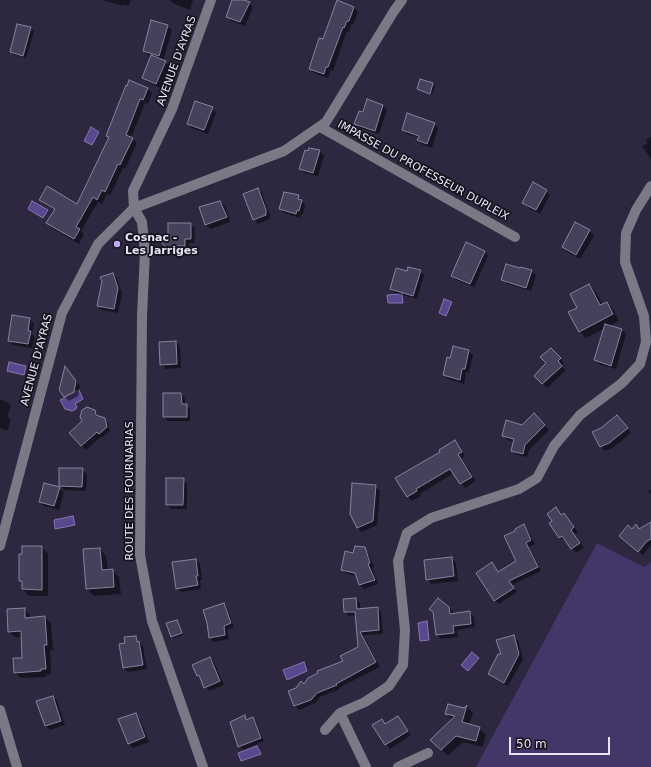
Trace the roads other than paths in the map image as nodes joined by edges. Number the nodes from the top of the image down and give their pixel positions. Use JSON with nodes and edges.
{"nodes":[{"id":1,"x":211,"y":0,"type":"edge"},
{"id":2,"x":402,"y":0,"type":"edge"},
{"id":3,"x":320,"y":127,"type":"junction"},
{"id":4,"x":651,"y":186,"type":"edge"},
{"id":5,"x":134,"y":208,"type":"junction"},
{"id":6,"x":515,"y":237,"type":"dead end"},
{"id":7,"x":0,"y":546,"type":"edge"},
{"id":8,"x":0,"y":710,"type":"edge"},
{"id":9,"x":340,"y":713,"type":"junction"},
{"id":10,"x":325,"y":730,"type":"dead end"},
{"id":11,"x":428,"y":753,"type":"dead end"},
{"id":12,"x":17,"y":767,"type":"edge"},
{"id":13,"x":203,"y":767,"type":"edge"},
{"id":14,"x":366,"y":767,"type":"edge"},
{"id":15,"x":398,"y":767,"type":"edge"}],
"edges":[{"from":1,"to":5,"type":"street","name":"AVENUE D'AYRAS"},
{"from":2,"to":3,"type":"street"},
{"from":3,"to":5,"type":"street"},
{"from":3,"to":6,"type":"street","name":"IMPASSE DU PROFESSEUR DUPLEIX"},
{"from":4,"to":9,"type":"street"},
{"from":5,"to":7,"type":"street","name":"AVENUE D'AYRAS"},
{"from":5,"to":13,"type":"street","name":"ROUTE DES FOURNARIAS"},
{"from":8,"to":12,"type":"street"},
{"from":9,"to":10,"type":"street"},
{"from":9,"to":14,"type":"street"},
{"from":11,"to":15,"type":"street"}]}
